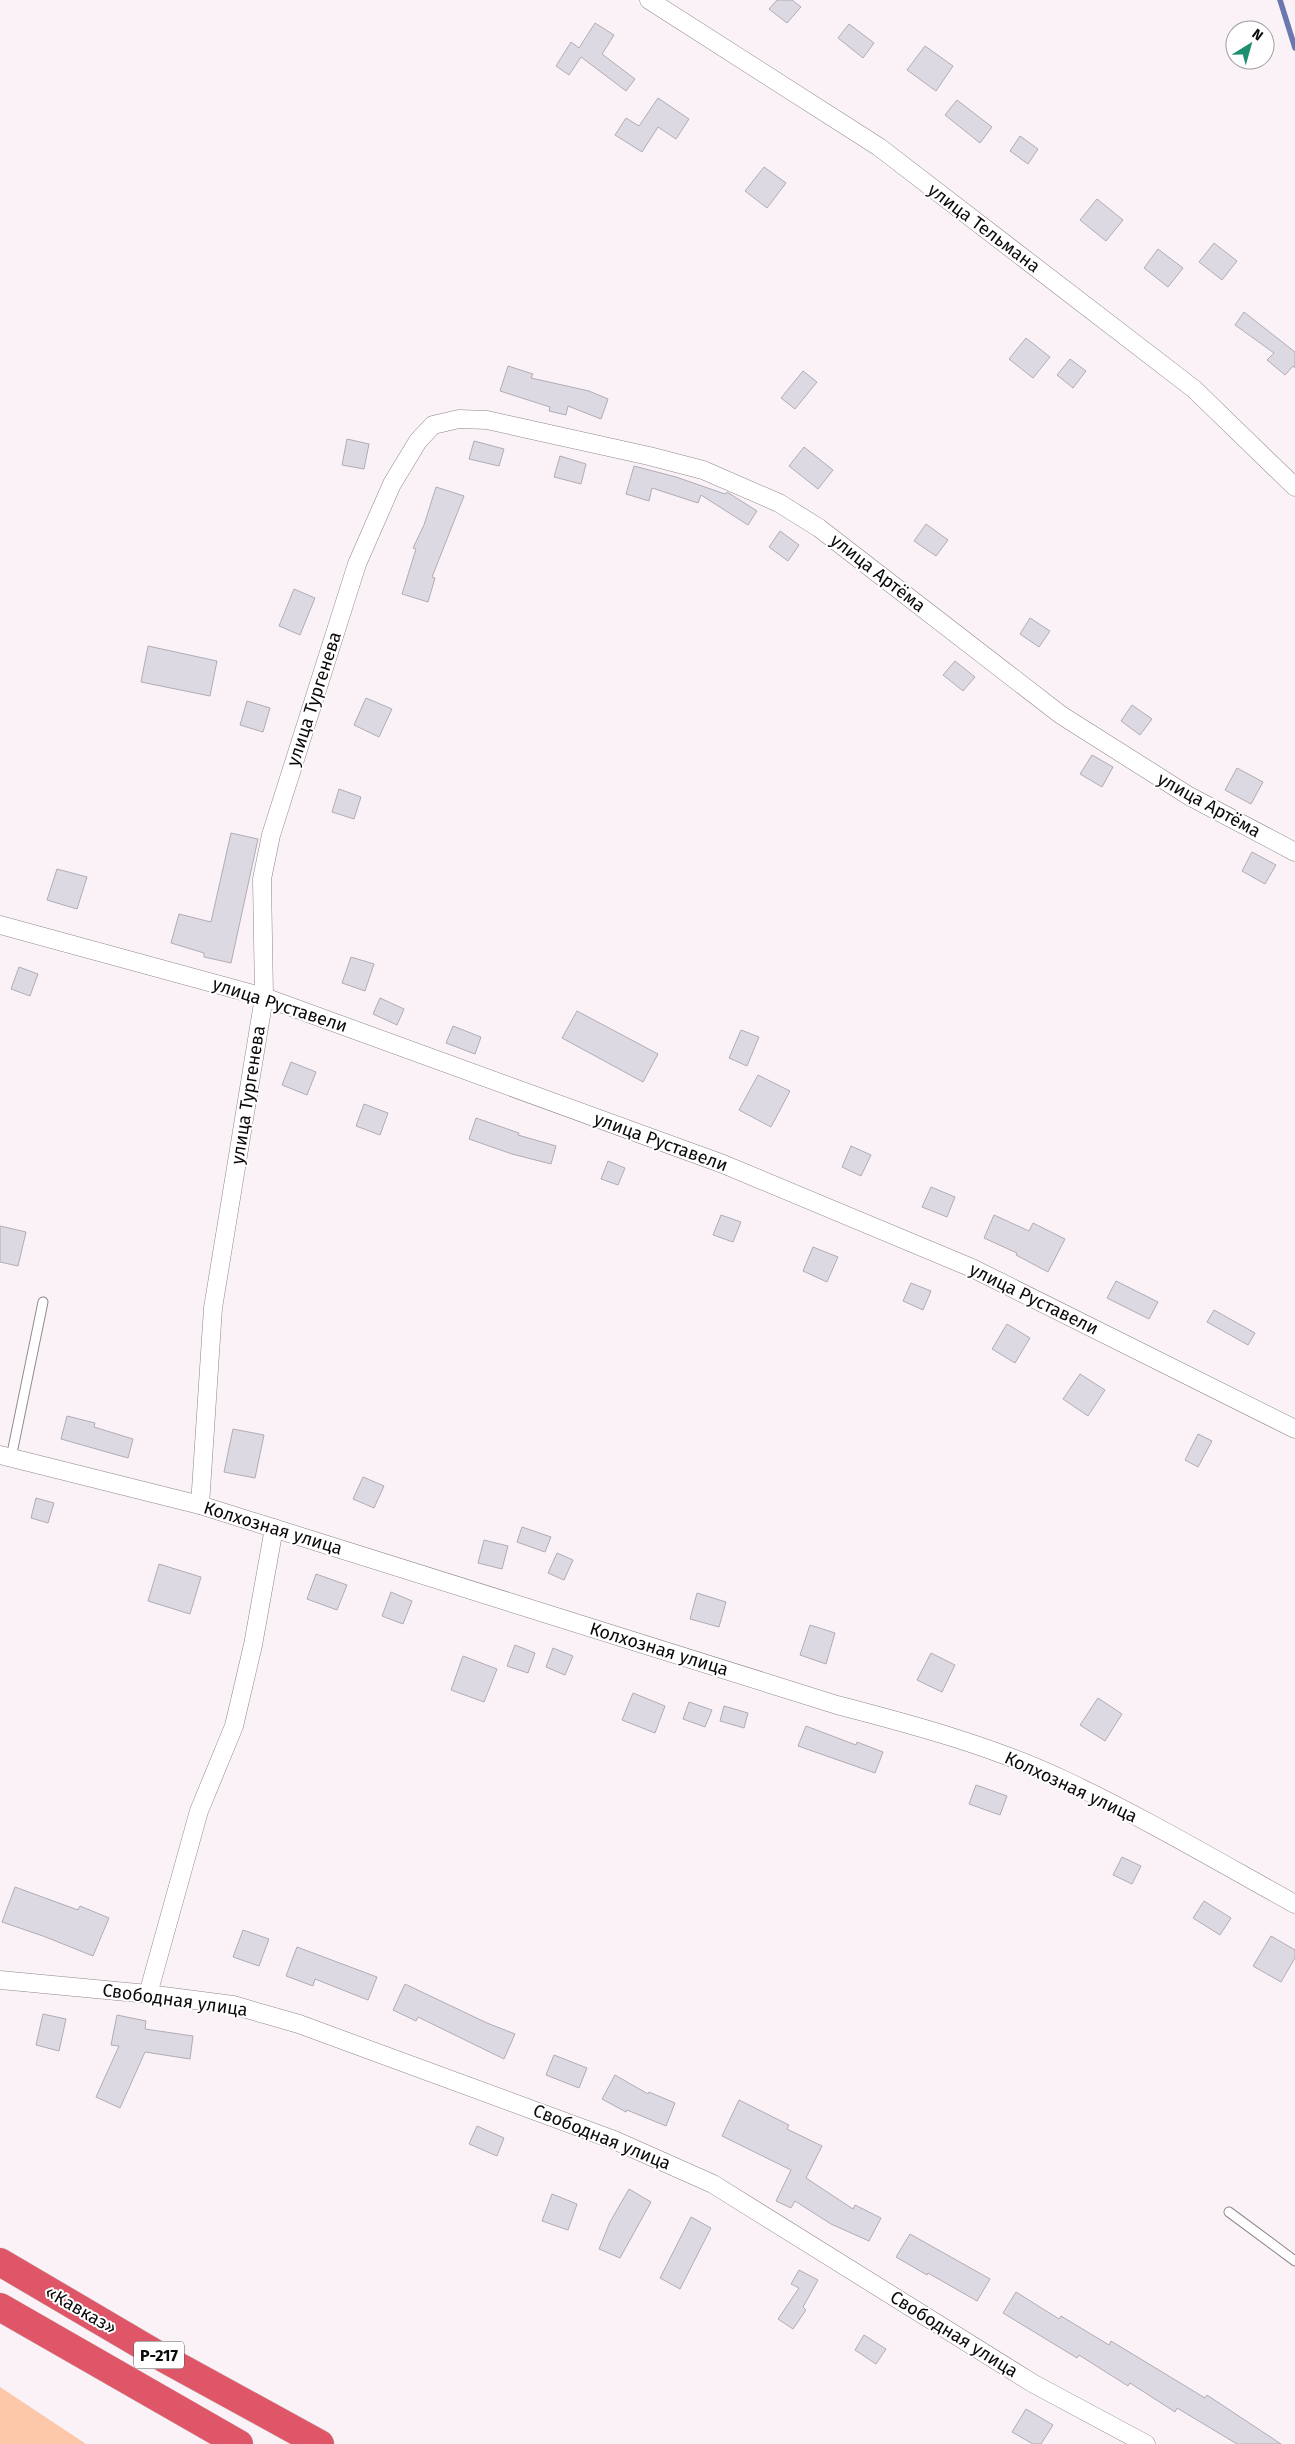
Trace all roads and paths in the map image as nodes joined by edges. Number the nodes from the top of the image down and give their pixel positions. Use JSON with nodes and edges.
{"nodes":[{"id":1,"x":649,"y":0,"type":"edge"},
{"id":2,"x":418,"y":441,"type":"joint"},
{"id":3,"x":1295,"y":487,"type":"edge"},
{"id":4,"x":1295,"y":852,"type":"edge"},
{"id":5,"x":0,"y":925,"type":"edge"},
{"id":6,"x":264,"y":997,"type":"junction"},
{"id":7,"x":43,"y":1302,"type":"dead end"},
{"id":8,"x":1295,"y":1429,"type":"edge"},
{"id":9,"x":6,"y":1456,"type":"edge"},
{"id":10,"x":200,"y":1505,"type":"junction"},
{"id":11,"x":274,"y":1528,"type":"junction"},
{"id":12,"x":1295,"y":1904,"type":"edge"},
{"id":13,"x":0,"y":1980,"type":"edge"},
{"id":14,"x":148,"y":1994,"type":"junction"},
{"id":15,"x":1229,"y":2212,"type":"dead end"},
{"id":16,"x":1295,"y":2261,"type":"edge"},
{"id":17,"x":0,"y":2262,"type":"edge"},
{"id":18,"x":0,"y":2307,"type":"edge"},
{"id":19,"x":239,"y":2444,"type":"edge"},
{"id":20,"x":320,"y":2444,"type":"edge"},
{"id":21,"x":1146,"y":2444,"type":"edge"}],
"edges":[{"from":1,"to":3,"type":"street","name":"улица Тельмана"},
{"from":2,"to":4,"type":"street","name":"улица Артёма"},
{"from":2,"to":6,"type":"street","name":"улица Тургенева"},
{"from":5,"to":6,"type":"street","name":"улица Руставели"},
{"from":6,"to":8,"type":"street","name":"улица Руставели"},
{"from":6,"to":10,"type":"street","name":"улица Тургенева"},
{"from":7,"to":9,"type":"lane"},
{"from":9,"to":10,"type":"street","name":"Колхозная улица"},
{"from":10,"to":11,"type":"street","name":"Колхозная улица"},
{"from":11,"to":12,"type":"street","name":"Колхозная улица"},
{"from":11,"to":14,"type":"street"},
{"from":13,"to":14,"type":"street","name":"Свободная улица"},
{"from":14,"to":21,"type":"street","name":"Свободная улица"},
{"from":15,"to":16,"type":"lane"},
{"from":17,"to":20,"type":"highway","name":"«Кавказ»","number":"Р-217"},
{"from":18,"to":19,"type":"highway","number":"Р-217"}]}
